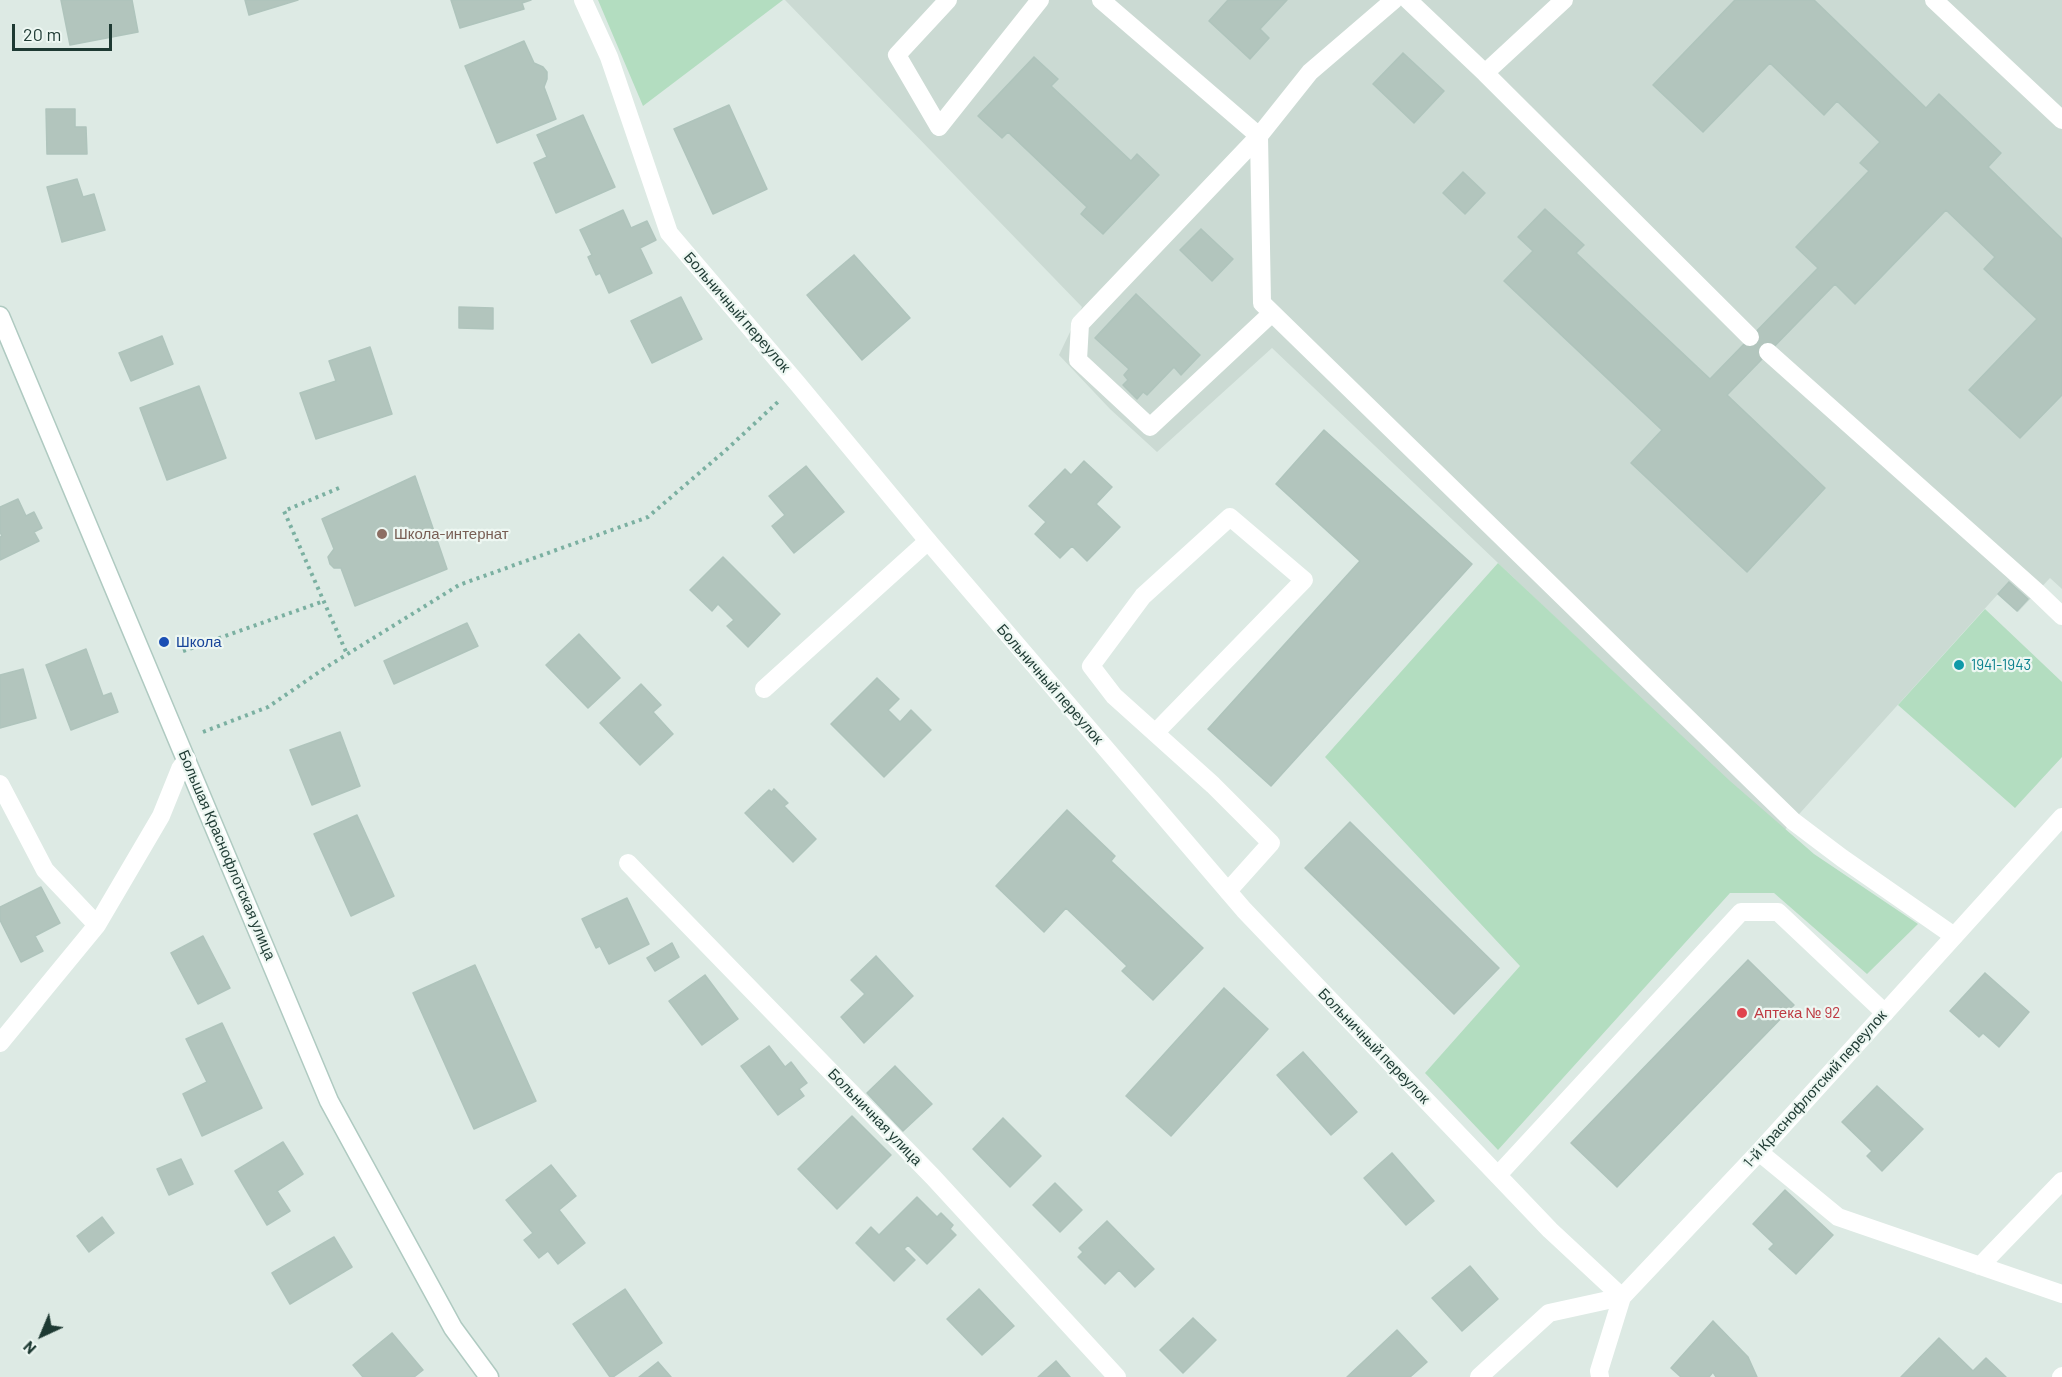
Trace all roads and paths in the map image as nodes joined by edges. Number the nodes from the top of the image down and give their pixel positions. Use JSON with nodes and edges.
{"nodes":[{"id":1,"x":583,"y":0,"type":"edge"},
{"id":2,"x":948,"y":0,"type":"edge"},
{"id":3,"x":1040,"y":0,"type":"edge"},
{"id":4,"x":1101,"y":0,"type":"edge"},
{"id":5,"x":1394,"y":0,"type":"edge"},
{"id":6,"x":1408,"y":0,"type":"edge"},
{"id":7,"x":1564,"y":0,"type":"edge"},
{"id":8,"x":1934,"y":0,"type":"edge"},
{"id":9,"x":1485,"y":73,"type":"junction"},
{"id":10,"x":2062,"y":120,"type":"edge"},
{"id":11,"x":1259,"y":136,"type":"junction"},
{"id":12,"x":1272,"y":314,"type":"junction"},
{"id":13,"x":0,"y":316,"type":"edge"},
{"id":14,"x":1750,"y":337,"type":"dead end"},
{"id":15,"x":1768,"y":352,"type":"dead end"},
{"id":16,"x":797,"y":383,"type":"junction"},
{"id":17,"x":339,"y":488,"type":"dead end"},
{"id":18,"x":928,"y":541,"type":"junction"},
{"id":19,"x":324,"y":600,"type":"junction"},
{"id":20,"x":2062,"y":616,"type":"edge"},
{"id":21,"x":183,"y":651,"type":"dead end"},
{"id":22,"x":347,"y":654,"type":"junction"},
{"id":23,"x":764,"y":689,"type":"dead end"},
{"id":24,"x":1155,"y":733,"type":"junction"},
{"id":25,"x":179,"y":740,"type":"junction"},
{"id":26,"x":187,"y":759,"type":"junction"},
{"id":27,"x":0,"y":784,"type":"edge"},
{"id":28,"x":2062,"y":817,"type":"edge"},
{"id":29,"x":628,"y":863,"type":"dead end"},
{"id":30,"x":1228,"y":891,"type":"junction"},
{"id":31,"x":97,"y":925,"type":"junction"},
{"id":32,"x":1954,"y":936,"type":"junction"},
{"id":33,"x":1885,"y":1013,"type":"junction"},
{"id":34,"x":0,"y":1044,"type":"edge"},
{"id":35,"x":1759,"y":1152,"type":"junction"},
{"id":36,"x":1498,"y":1175,"type":"junction"},
{"id":37,"x":2062,"y":1181,"type":"edge"},
{"id":38,"x":1980,"y":1266,"type":"junction"},
{"id":39,"x":2062,"y":1294,"type":"edge"},
{"id":40,"x":1622,"y":1297,"type":"junction"},
{"id":41,"x":489,"y":1377,"type":"edge"},
{"id":42,"x":1117,"y":1377,"type":"edge"},
{"id":43,"x":1479,"y":1377,"type":"edge"},
{"id":44,"x":1600,"y":1377,"type":"edge"}],
"edges":[{"from":1,"to":16,"type":"street","name":"Больничный переулок"},
{"from":2,"to":3,"type":"street"},
{"from":4,"to":11,"type":"street"},
{"from":5,"to":11,"type":"street"},
{"from":6,"to":9,"type":"street"},
{"from":7,"to":9,"type":"street"},
{"from":8,"to":10,"type":"street"},
{"from":9,"to":14,"type":"street"},
{"from":11,"to":12,"type":"street"},
{"from":11,"to":12,"type":"street"},
{"from":12,"to":32,"type":"street"},
{"from":13,"to":25,"type":"street","name":"Большая Краснофлотская улица"},
{"from":15,"to":20,"type":"street"},
{"from":16,"to":18,"type":"street","name":"Больничный переулок"},
{"from":16,"to":22,"type":"path"},
{"from":17,"to":19,"type":"path"},
{"from":18,"to":23,"type":"street"},
{"from":18,"to":30,"type":"street","name":"Больничный переулок"},
{"from":19,"to":21,"type":"path"},
{"from":19,"to":22,"type":"path"},
{"from":22,"to":25,"type":"path"},
{"from":24,"to":24,"type":"street"},
{"from":24,"to":30,"type":"street"},
{"from":25,"to":26,"type":"street","name":"Большая Краснофлотская улица"},
{"from":26,"to":31,"type":"street"},
{"from":26,"to":41,"type":"street","name":"Большая Краснофлотская улица"},
{"from":27,"to":31,"type":"street"},
{"from":28,"to":32,"type":"street","name":"1-й Краснофлотский переулок"},
{"from":29,"to":42,"type":"street","name":"Больничная улица"},
{"from":30,"to":36,"type":"street","name":"Больничный переулок"},
{"from":31,"to":34,"type":"street"},
{"from":32,"to":33,"type":"street","name":"1-й Краснофлотский переулок"},
{"from":33,"to":35,"type":"street","name":"1-й Краснофлотский переулок"},
{"from":33,"to":36,"type":"street"},
{"from":35,"to":38,"type":"street"},
{"from":35,"to":40,"type":"street","name":"1-й Краснофлотский переулок"},
{"from":36,"to":40,"type":"street","name":"Больничный переулок"},
{"from":37,"to":38,"type":"street"},
{"from":38,"to":39,"type":"street"},
{"from":40,"to":43,"type":"street"},
{"from":40,"to":44,"type":"street","name":"1-й Краснофлотский переулок"}]}
